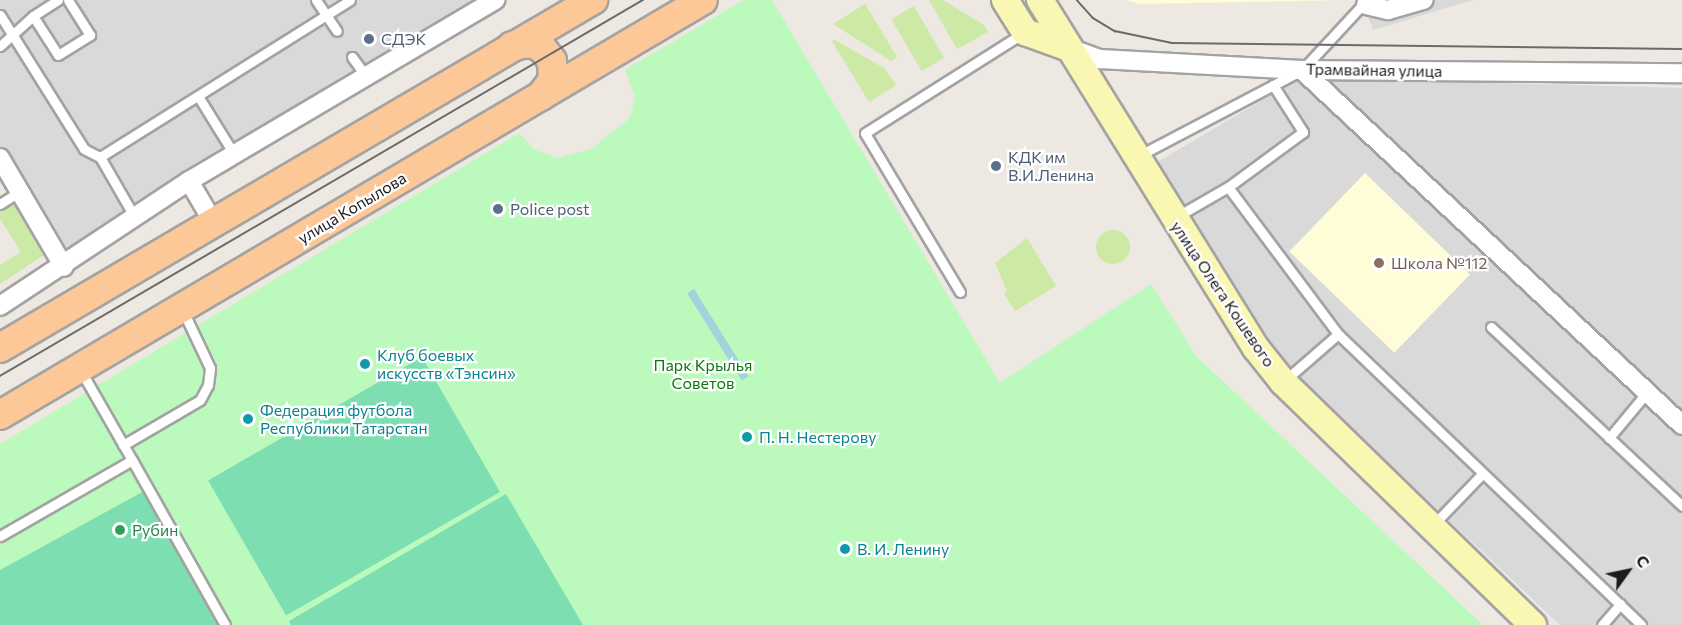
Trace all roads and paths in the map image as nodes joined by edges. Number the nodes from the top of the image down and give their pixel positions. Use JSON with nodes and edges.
{"nodes":[{"id":1,"x":58,"y":0,"type":"edge"},
{"id":2,"x":68,"y":0,"type":"edge"},
{"id":3,"x":316,"y":0,"type":"edge"},
{"id":4,"x":350,"y":0,"type":"edge"},
{"id":5,"x":495,"y":0,"type":"edge"},
{"id":6,"x":593,"y":0,"type":"edge"},
{"id":7,"x":703,"y":0,"type":"edge"},
{"id":8,"x":1005,"y":0,"type":"edge"},
{"id":9,"x":1040,"y":0,"type":"edge"},
{"id":10,"x":1424,"y":0,"type":"edge"},
{"id":11,"x":1365,"y":2,"type":"edge"},
{"id":12,"x":0,"y":15,"type":"edge"},
{"id":13,"x":33,"y":16,"type":"junction"},
{"id":14,"x":326,"y":16,"type":"junction"},
{"id":15,"x":337,"y":32,"type":"dead end"},
{"id":16,"x":1025,"y":32,"type":"junction"},
{"id":17,"x":14,"y":36,"type":"junction"},
{"id":18,"x":0,"y":46,"type":"edge"},
{"id":19,"x":512,"y":46,"type":"junction"},
{"id":20,"x":1069,"y":48,"type":"junction"},
{"id":21,"x":352,"y":57,"type":"dead end"},
{"id":22,"x":1302,"y":70,"type":"junction"},
{"id":23,"x":1682,"y":73,"type":"edge"},
{"id":24,"x":366,"y":76,"type":"junction"},
{"id":25,"x":1273,"y":85,"type":"junction"},
{"id":26,"x":198,"y":96,"type":"junction"},
{"id":27,"x":542,"y":96,"type":"junction"},
{"id":28,"x":234,"y":154,"type":"junction"},
{"id":29,"x":100,"y":157,"type":"junction"},
{"id":30,"x":1136,"y":157,"type":"junction"},
{"id":31,"x":0,"y":158,"type":"edge"},
{"id":32,"x":189,"y":181,"type":"junction"},
{"id":33,"x":1228,"y":187,"type":"junction"},
{"id":34,"x":20,"y":191,"type":"junction"},
{"id":35,"x":0,"y":204,"type":"edge"},
{"id":36,"x":134,"y":216,"type":"junction"},
{"id":37,"x":1173,"y":219,"type":"junction"},
{"id":38,"x":212,"y":220,"type":"junction"},
{"id":39,"x":64,"y":267,"type":"junction"},
{"id":40,"x":960,"y":292,"type":"dead end"},
{"id":41,"x":0,"y":306,"type":"edge"},
{"id":42,"x":182,"y":309,"type":"junction"},
{"id":43,"x":1491,"y":327,"type":"dead end"},
{"id":44,"x":1338,"y":334,"type":"junction"},
{"id":45,"x":0,"y":348,"type":"edge"},
{"id":46,"x":80,"y":369,"type":"junction"},
{"id":47,"x":1283,"y":382,"type":"junction"},
{"id":48,"x":1647,"y":392,"type":"junction"},
{"id":49,"x":0,"y":415,"type":"edge"},
{"id":50,"x":1682,"y":426,"type":"edge"},
{"id":51,"x":1609,"y":438,"type":"junction"},
{"id":52,"x":123,"y":445,"type":"junction"},
{"id":53,"x":132,"y":460,"type":"junction"},
{"id":54,"x":1482,"y":474,"type":"junction"},
{"id":55,"x":1682,"y":506,"type":"edge"},
{"id":56,"x":1431,"y":528,"type":"junction"},
{"id":57,"x":0,"y":536,"type":"edge"},
{"id":58,"x":1620,"y":604,"type":"junction"},
{"id":59,"x":225,"y":625,"type":"edge"},
{"id":60,"x":1533,"y":625,"type":"edge"},
{"id":61,"x":1602,"y":625,"type":"edge"},
{"id":62,"x":1641,"y":625,"type":"edge"}],
"edges":[{"from":1,"to":13,"type":"lane"},
{"from":2,"to":13,"type":"lane"},
{"from":3,"to":14,"type":"lane"},
{"from":4,"to":14,"type":"lane"},
{"from":5,"to":24,"type":"street"},
{"from":6,"to":19,"type":"main road"},
{"from":7,"to":27,"type":"main road","name":"улица Копылова"},
{"from":8,"to":16,"type":"street"},
{"from":9,"to":20,"type":"street","name":"улица Олега Кошевого"},
{"from":10,"to":11,"type":"street"},
{"from":11,"to":22,"type":"lane"},
{"from":12,"to":17,"type":"lane"},
{"from":13,"to":17,"type":"lane"},
{"from":14,"to":15,"type":"lane"},
{"from":14,"to":26,"type":"lane"},
{"from":16,"to":20,"type":"street"},
{"from":16,"to":40,"type":"lane"},
{"from":17,"to":18,"type":"lane"},
{"from":17,"to":29,"type":"lane"},
{"from":19,"to":27,"type":"main road"},
{"from":19,"to":38,"type":"main road"},
{"from":20,"to":22,"type":"street","name":"Трамвайная улица"},
{"from":20,"to":30,"type":"street","name":"улица Олега Кошевого"},
{"from":21,"to":24,"type":"lane"},
{"from":22,"to":23,"type":"street","name":"Трамвайная улица"},
{"from":22,"to":25,"type":"lane"},
{"from":22,"to":48,"type":"street"},
{"from":24,"to":28,"type":"street"},
{"from":25,"to":30,"type":"lane"},
{"from":25,"to":33,"type":"lane"},
{"from":26,"to":28,"type":"lane"},
{"from":26,"to":29,"type":"lane"},
{"from":27,"to":42,"type":"main road","name":"улица Копылова"},
{"from":28,"to":32,"type":"street"},
{"from":29,"to":36,"type":"lane"},
{"from":30,"to":37,"type":"street","name":"улица Олега Кошевого"},
{"from":31,"to":34,"type":"street"},
{"from":32,"to":36,"type":"street"},
{"from":32,"to":38,"type":"street"},
{"from":33,"to":37,"type":"lane"},
{"from":33,"to":44,"type":"lane"},
{"from":34,"to":35,"type":"lane"},
{"from":34,"to":39,"type":"street"},
{"from":36,"to":39,"type":"street"},
{"from":37,"to":47,"type":"street","name":"улица Олега Кошевого"},
{"from":38,"to":45,"type":"main road"},
{"from":39,"to":41,"type":"street"},
{"from":42,"to":46,"type":"main road","name":"улица Копылова"},
{"from":42,"to":52,"type":"lane"},
{"from":43,"to":51,"type":"lane"},
{"from":44,"to":47,"type":"lane"},
{"from":44,"to":54,"type":"lane"},
{"from":46,"to":49,"type":"main road","name":"улица Копылова"},
{"from":46,"to":52,"type":"lane"},
{"from":47,"to":56,"type":"street","name":"улица Олега Кошевого"},
{"from":48,"to":50,"type":"street"},
{"from":48,"to":51,"type":"lane"},
{"from":51,"to":55,"type":"lane"},
{"from":52,"to":53,"type":"lane"},
{"from":53,"to":57,"type":"lane"},
{"from":53,"to":59,"type":"lane"},
{"from":54,"to":56,"type":"lane"},
{"from":54,"to":58,"type":"lane"},
{"from":56,"to":60,"type":"street","name":"улица Олега Кошевого"},
{"from":58,"to":61,"type":"lane"},
{"from":58,"to":62,"type":"lane"}]}
